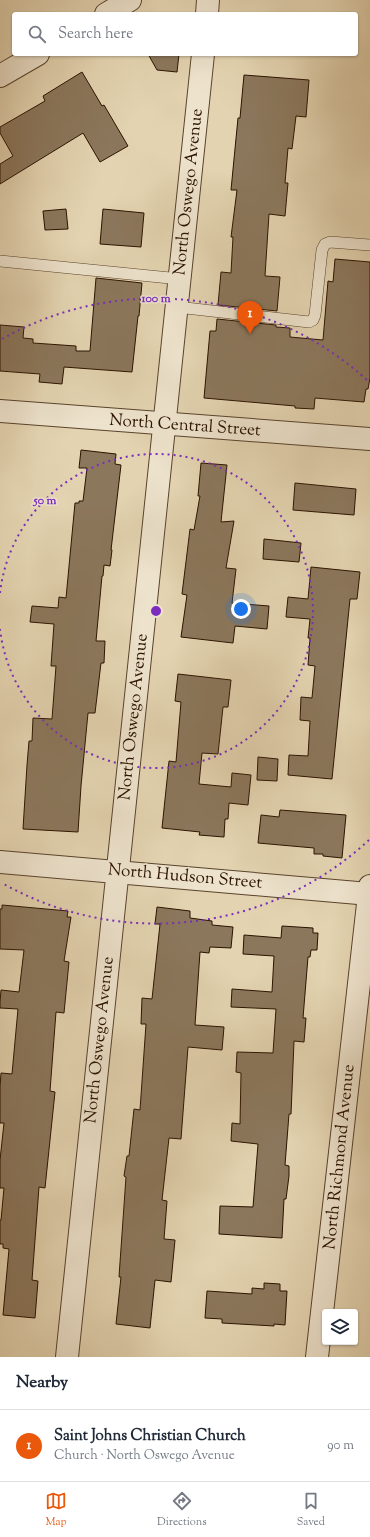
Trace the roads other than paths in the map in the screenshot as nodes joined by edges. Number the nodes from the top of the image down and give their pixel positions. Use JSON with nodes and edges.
{"nodes":[{"id":1,"x":130,"y":0,"type":"edge"},
{"id":2,"x":208,"y":0,"type":"edge"},
{"id":3,"x":109,"y":12,"type":"edge"},
{"id":4,"x":207,"y":12,"type":"edge"},
{"id":5,"x":35,"y":56,"type":"edge"},
{"id":6,"x":203,"y":56,"type":"edge"},
{"id":7,"x":0,"y":76,"type":"edge"},
{"id":8,"x":370,"y":245,"type":"edge"},
{"id":9,"x":0,"y":261,"type":"edge"},
{"id":10,"x":180,"y":279,"type":"junction"},
{"id":11,"x":177,"y":307,"type":"junction"},
{"id":12,"x":0,"y":412,"type":"edge"},
{"id":13,"x":165,"y":425,"type":"junction"},
{"id":14,"x":370,"y":439,"type":"edge"},
{"id":15,"x":0,"y":862,"type":"edge"},
{"id":16,"x":118,"y":872,"type":"junction"},
{"id":17,"x":370,"y":891,"type":"edge"},
{"id":18,"x":67,"y":1357,"type":"edge"},
{"id":19,"x":318,"y":1357,"type":"edge"}],
"edges":[{"from":1,"to":3,"type":"street"},
{"from":2,"to":4,"type":"street"},
{"from":5,"to":7,"type":"street"},
{"from":6,"to":10,"type":"street","name":"North Oswego Avenue"},
{"from":8,"to":11,"type":"lane"},
{"from":9,"to":10,"type":"lane"},
{"from":10,"to":11,"type":"street","name":"North Oswego Avenue"},
{"from":11,"to":13,"type":"street","name":"North Oswego Avenue"},
{"from":12,"to":13,"type":"street","name":"North Central Street"},
{"from":13,"to":14,"type":"street","name":"North Central Street"},
{"from":13,"to":16,"type":"street","name":"North Oswego Avenue"},
{"from":15,"to":16,"type":"street","name":"North Hudson Street"},
{"from":16,"to":17,"type":"street","name":"North Hudson Street"},
{"from":16,"to":18,"type":"street","name":"North Oswego Avenue"},
{"from":17,"to":19,"type":"street","name":"North Richmond Avenue"}]}
